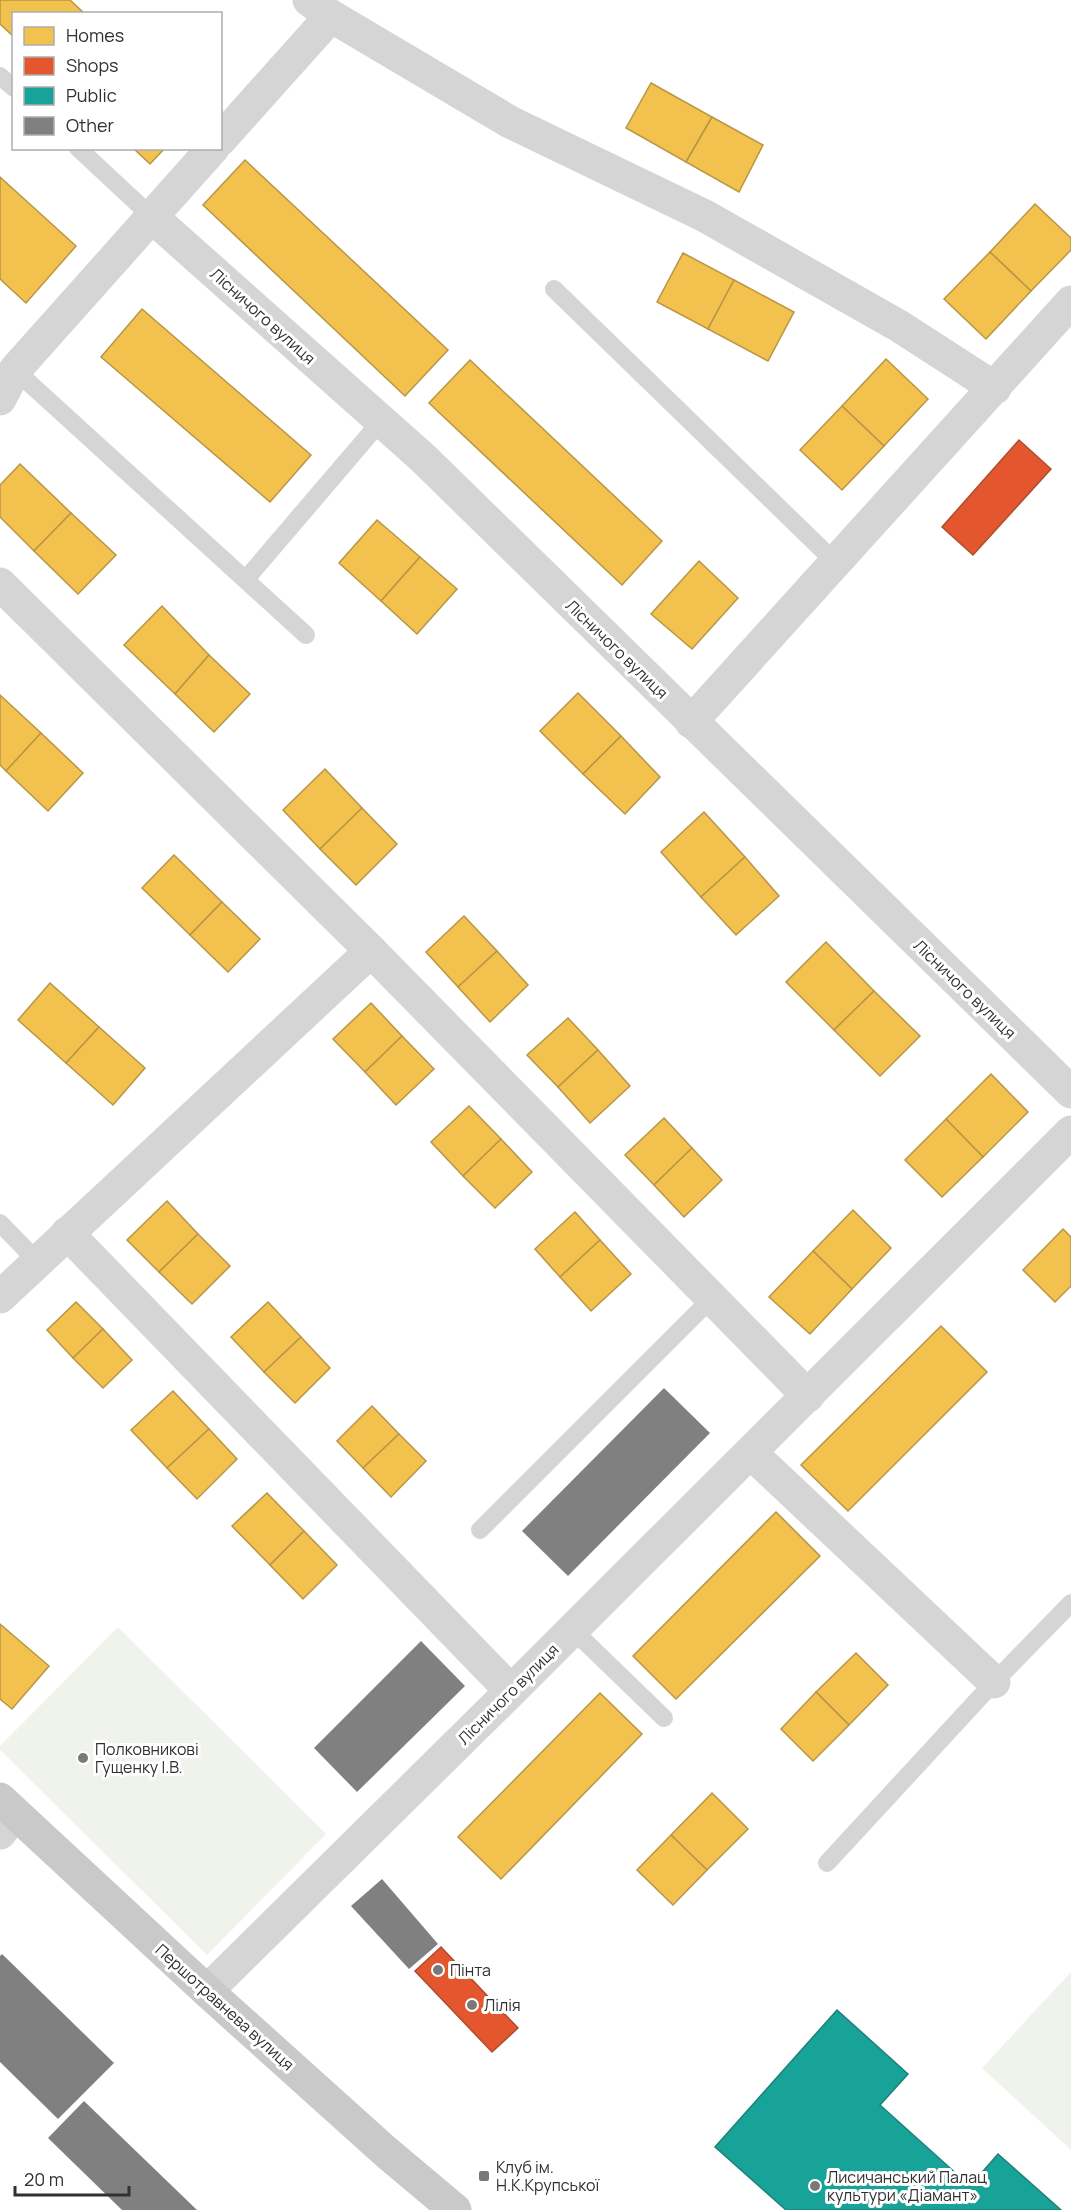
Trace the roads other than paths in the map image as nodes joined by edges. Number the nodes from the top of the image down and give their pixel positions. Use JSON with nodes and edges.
{"nodes":[{"id":1,"x":320,"y":8,"type":"edge"},
{"id":2,"x":0,"y":75,"type":"edge"},
{"id":3,"x":12,"y":86,"type":"edge"},
{"id":4,"x":222,"y":137,"type":"edge"},
{"id":5,"x":80,"y":150,"type":"edge"},
{"id":6,"x":211,"y":150,"type":"edge"},
{"id":7,"x":152,"y":217,"type":"junction"},
{"id":8,"x":554,"y":289,"type":"dead end"},
{"id":9,"x":1071,"y":302,"type":"edge"},
{"id":10,"x":6,"y":384,"type":"edge"},
{"id":11,"x":994,"y":388,"type":"junction"},
{"id":12,"x":381,"y":421,"type":"junction"},
{"id":13,"x":836,"y":563,"type":"junction"},
{"id":14,"x":246,"y":579,"type":"junction"},
{"id":15,"x":0,"y":584,"type":"edge"},
{"id":16,"x":306,"y":635,"type":"dead end"},
{"id":17,"x":691,"y":722,"type":"junction"},
{"id":18,"x":371,"y":951,"type":"junction"},
{"id":19,"x":1071,"y":1092,"type":"edge"},
{"id":20,"x":1071,"y":1132,"type":"edge"},
{"id":21,"x":0,"y":1223,"type":"edge"},
{"id":22,"x":66,"y":1233,"type":"junction"},
{"id":23,"x":38,"y":1261,"type":"junction"},
{"id":24,"x":0,"y":1296,"type":"edge"},
{"id":25,"x":712,"y":1298,"type":"junction"},
{"id":26,"x":808,"y":1396,"type":"junction"},
{"id":27,"x":751,"y":1453,"type":"junction"},
{"id":28,"x":480,"y":1530,"type":"dead end"},
{"id":29,"x":1071,"y":1603,"type":"edge"},
{"id":30,"x":573,"y":1630,"type":"junction"},
{"id":31,"x":994,"y":1682,"type":"junction"},
{"id":32,"x":511,"y":1691,"type":"junction"},
{"id":33,"x":664,"y":1718,"type":"dead end"},
{"id":34,"x":5,"y":1815,"type":"edge"},
{"id":35,"x":827,"y":1863,"type":"dead end"},
{"id":36,"x":207,"y":1991,"type":"junction"},
{"id":37,"x":455,"y":2210,"type":"edge"}],
"edges":[{"from":1,"to":4,"type":"street"},
{"from":1,"to":11,"type":"street"},
{"from":2,"to":3,"type":"lane"},
{"from":5,"to":7,"type":"lane"},
{"from":6,"to":7,"type":"street"},
{"from":7,"to":10,"type":"street"},
{"from":7,"to":12,"type":"street","name":"Лісничого вулиця"},
{"from":8,"to":13,"type":"lane"},
{"from":9,"to":11,"type":"street"},
{"from":10,"to":14,"type":"lane"},
{"from":11,"to":13,"type":"street"},
{"from":12,"to":14,"type":"lane"},
{"from":12,"to":17,"type":"street","name":"Лісничого вулиця"},
{"from":13,"to":17,"type":"street"},
{"from":14,"to":16,"type":"lane"},
{"from":15,"to":18,"type":"street"},
{"from":17,"to":19,"type":"street","name":"Лісничого вулиця"},
{"from":18,"to":22,"type":"street"},
{"from":18,"to":25,"type":"street"},
{"from":20,"to":26,"type":"street","name":"Лісничого вулиця"},
{"from":21,"to":23,"type":"lane"},
{"from":22,"to":23,"type":"street"},
{"from":22,"to":32,"type":"street"},
{"from":23,"to":24,"type":"street"},
{"from":25,"to":26,"type":"street"},
{"from":25,"to":28,"type":"lane"},
{"from":26,"to":27,"type":"street","name":"Лісничого вулиця"},
{"from":27,"to":30,"type":"street","name":"Лісничого вулиця"},
{"from":27,"to":31,"type":"street"},
{"from":29,"to":31,"type":"lane"},
{"from":30,"to":32,"type":"street","name":"Лісничого вулиця"},
{"from":30,"to":33,"type":"lane"},
{"from":31,"to":35,"type":"lane"},
{"from":32,"to":36,"type":"street","name":"Лісничого вулиця"},
{"from":34,"to":36,"type":"main road","name":"Першотравнева вулиця"},
{"from":36,"to":37,"type":"main road","name":"Першотравнева вулиця"}]}
